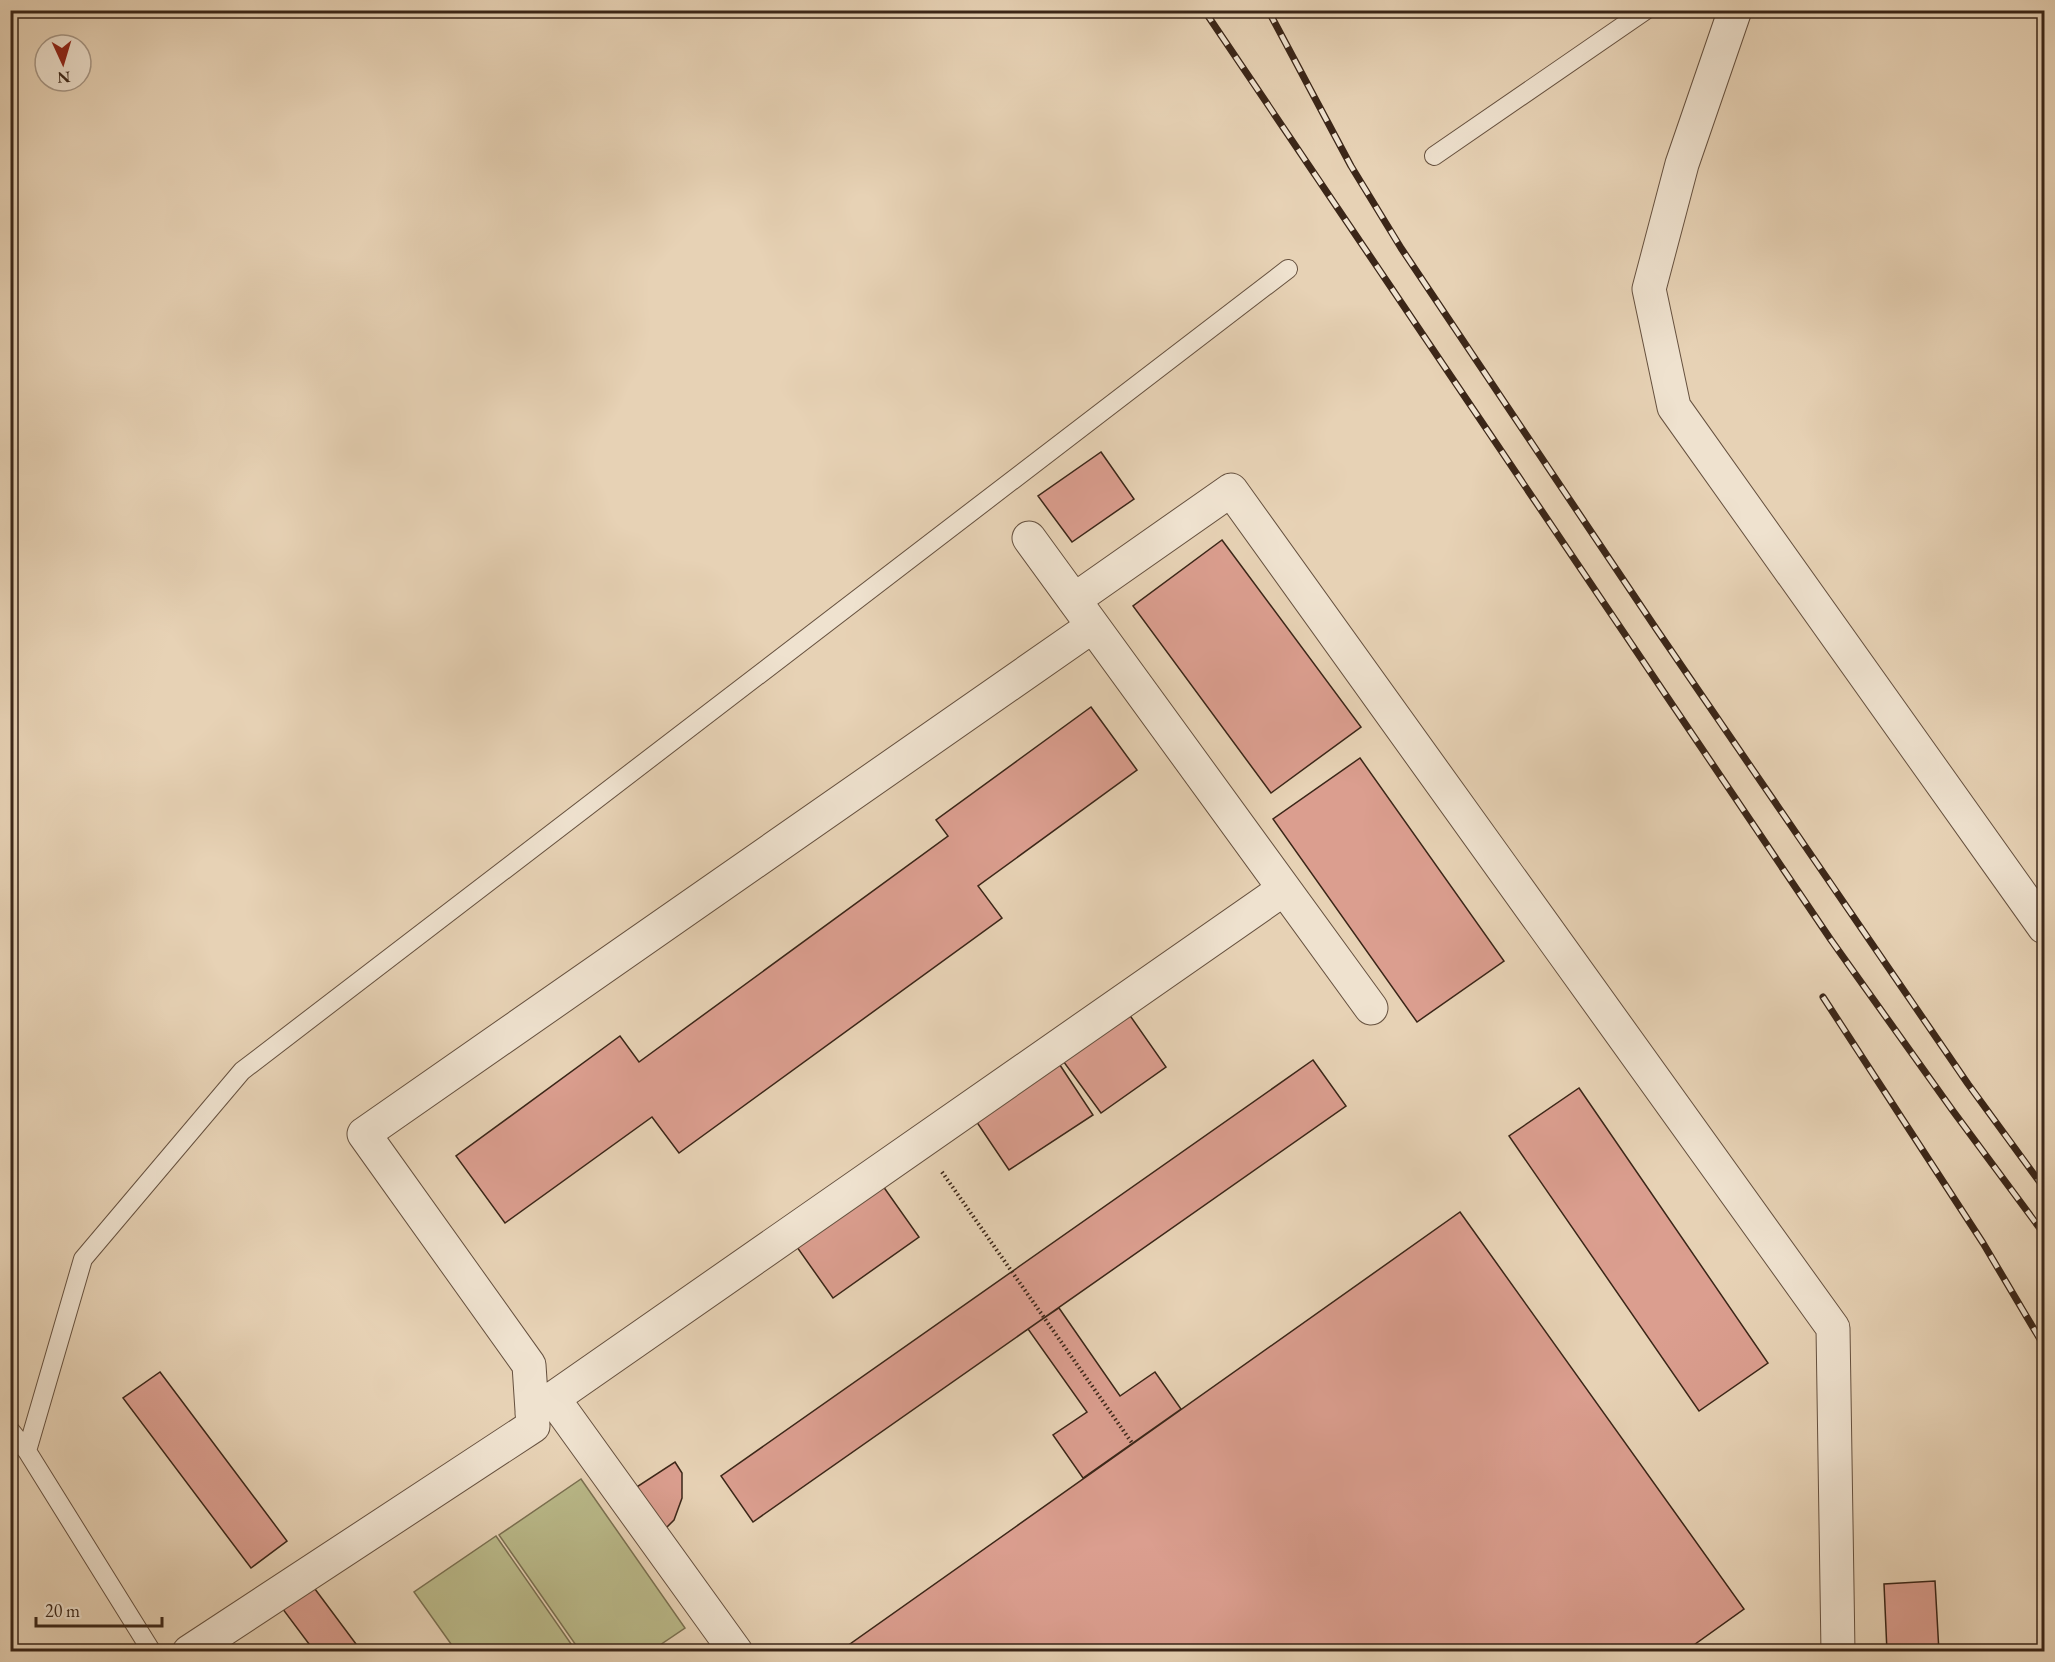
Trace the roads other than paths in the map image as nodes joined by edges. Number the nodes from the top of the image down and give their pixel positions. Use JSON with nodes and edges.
{"nodes":[{"id":1,"x":1646,"y":10,"type":"edge"},
{"id":2,"x":1735,"y":10,"type":"edge"},
{"id":3,"x":1434,"y":156,"type":"dead end"},
{"id":4,"x":1288,"y":269,"type":"dead end"},
{"id":5,"x":1029,"y":538,"type":"dead end"},
{"id":6,"x":1083,"y":613,"type":"junction"},
{"id":7,"x":1284,"y":889,"type":"junction"},
{"id":8,"x":2044,"y":927,"type":"edge"},
{"id":9,"x":1371,"y":1008,"type":"dead end"},
{"id":10,"x":543,"y":1406,"type":"junction"},
{"id":11,"x":10,"y":1430,"type":"edge"},
{"id":12,"x":27,"y":1451,"type":"junction"},
{"id":13,"x":152,"y":1652,"type":"edge"},
{"id":14,"x":189,"y":1652,"type":"edge"},
{"id":15,"x":736,"y":1652,"type":"edge"},
{"id":16,"x":1838,"y":1652,"type":"edge"}],
"edges":[{"from":1,"to":3,"type":"lane"},
{"from":2,"to":8,"type":"street"},
{"from":4,"to":12,"type":"lane"},
{"from":5,"to":6,"type":"street"},
{"from":6,"to":7,"type":"street"},
{"from":6,"to":10,"type":"street"},
{"from":6,"to":16,"type":"street"},
{"from":7,"to":9,"type":"street"},
{"from":7,"to":10,"type":"street"},
{"from":10,"to":14,"type":"street"},
{"from":10,"to":15,"type":"street"},
{"from":11,"to":12,"type":"lane"},
{"from":12,"to":13,"type":"lane"}]}
